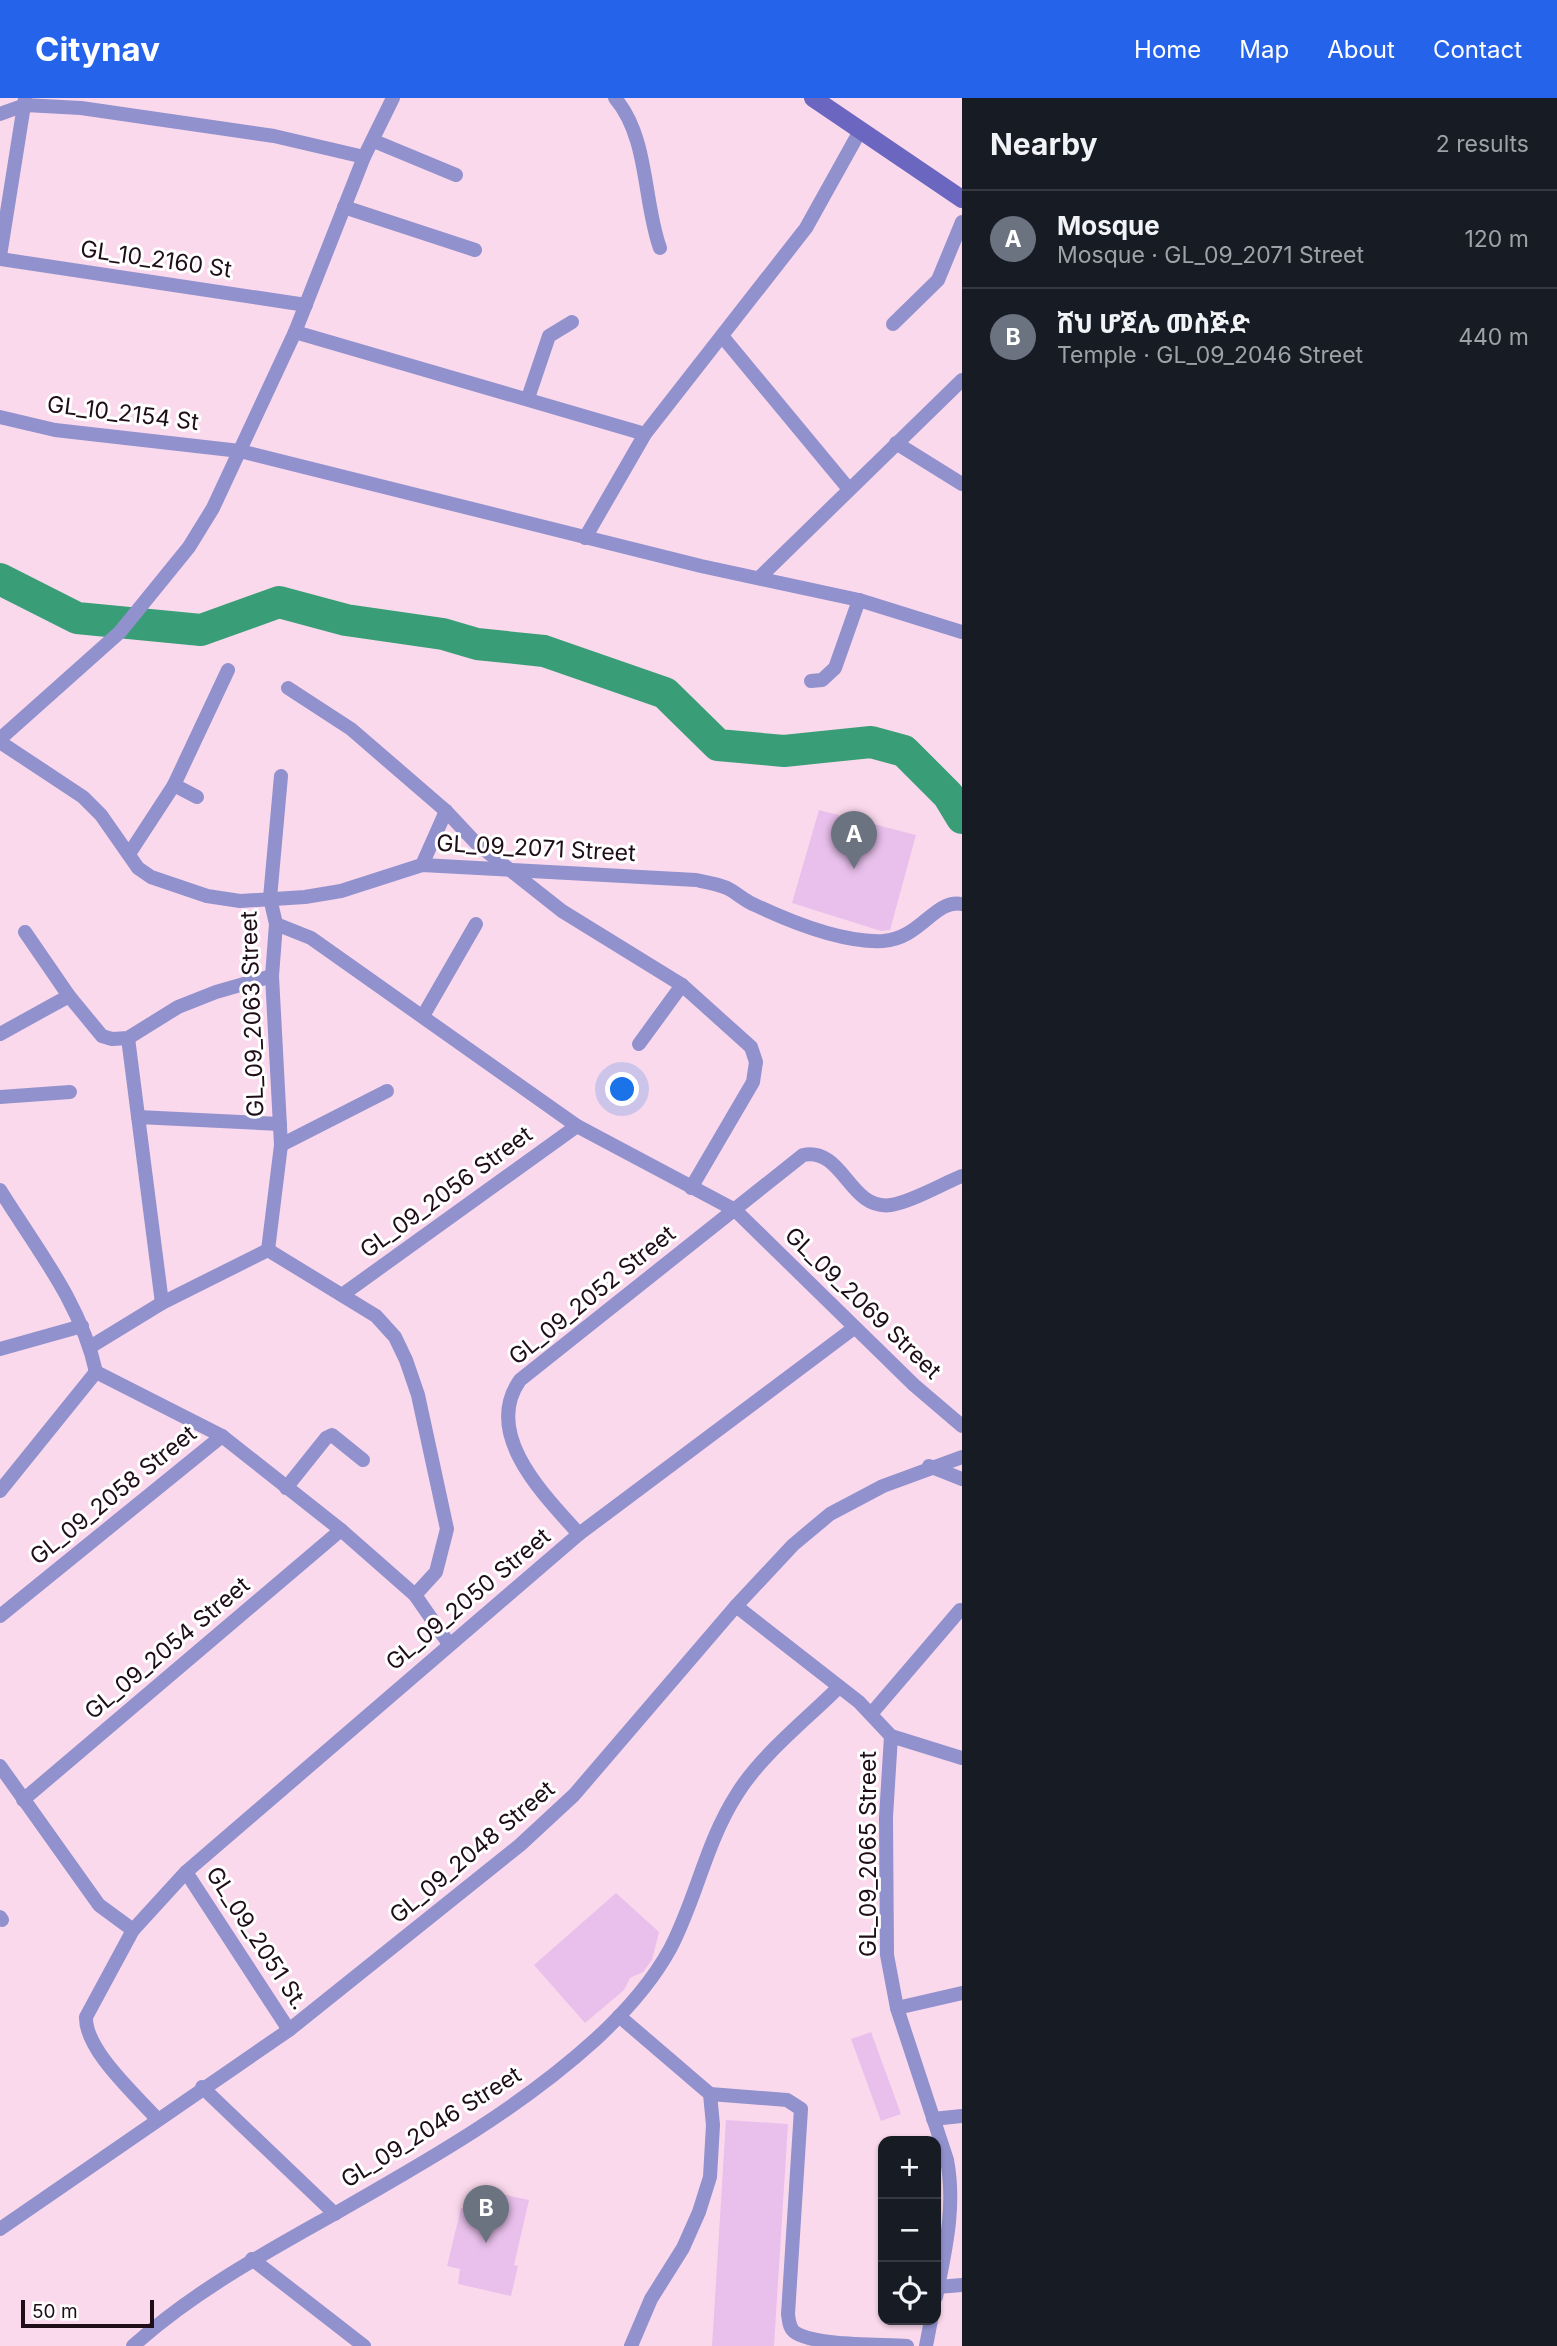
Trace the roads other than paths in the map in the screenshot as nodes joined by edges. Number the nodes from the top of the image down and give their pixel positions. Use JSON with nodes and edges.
{"nodes":[{"id":1,"x":393,"y":98,"type":"edge"},
{"id":2,"x":615,"y":98,"type":"edge"},
{"id":3,"x":818,"y":99,"type":"edge"},
{"id":4,"x":25,"y":102,"type":"edge"},
{"id":5,"x":0,"y":114,"type":"edge"},
{"id":6,"x":860,"y":131,"type":"junction"},
{"id":7,"x":374,"y":141,"type":"junction"},
{"id":8,"x":365,"y":157,"type":"junction"},
{"id":9,"x":456,"y":176,"type":"dead end"},
{"id":10,"x":962,"y":199,"type":"edge"},
{"id":11,"x":344,"y":207,"type":"junction"},
{"id":12,"x":962,"y":222,"type":"edge"},
{"id":13,"x":660,"y":248,"type":"dead end"},
{"id":14,"x":475,"y":250,"type":"dead end"},
{"id":15,"x":0,"y":257,"type":"edge"},
{"id":16,"x":306,"y":304,"type":"junction"},
{"id":17,"x":572,"y":322,"type":"dead end"},
{"id":18,"x":893,"y":324,"type":"dead end"},
{"id":19,"x":295,"y":332,"type":"junction"},
{"id":20,"x":722,"y":336,"type":"junction"},
{"id":21,"x":962,"y":380,"type":"edge"},
{"id":22,"x":528,"y":398,"type":"junction"},
{"id":23,"x":0,"y":417,"type":"edge"},
{"id":24,"x":645,"y":434,"type":"junction"},
{"id":25,"x":896,"y":443,"type":"junction"},
{"id":26,"x":240,"y":451,"type":"junction"},
{"id":27,"x":962,"y":484,"type":"edge"},
{"id":28,"x":848,"y":488,"type":"junction"},
{"id":29,"x":585,"y":538,"type":"junction"},
{"id":30,"x":759,"y":578,"type":"junction"},
{"id":31,"x":859,"y":600,"type":"junction"},
{"id":32,"x":962,"y":632,"type":"edge"},
{"id":33,"x":228,"y":670,"type":"dead end"},
{"id":34,"x":811,"y":681,"type":"dead end"},
{"id":35,"x":288,"y":688,"type":"dead end"},
{"id":36,"x":0,"y":740,"type":"edge"},
{"id":37,"x":281,"y":776,"type":"dead end"},
{"id":38,"x":174,"y":785,"type":"junction"},
{"id":39,"x":197,"y":797,"type":"dead end"},
{"id":40,"x":446,"y":811,"type":"junction"},
{"id":41,"x":129,"y":854,"type":"junction"},
{"id":42,"x":422,"y":865,"type":"junction"},
{"id":43,"x":510,"y":868,"type":"junction"},
{"id":44,"x":270,"y":898,"type":"junction"},
{"id":45,"x":962,"y":904,"type":"edge"},
{"id":46,"x":276,"y":924,"type":"junction"},
{"id":47,"x":476,"y":924,"type":"dead end"},
{"id":48,"x":25,"y":932,"type":"dead end"},
{"id":49,"x":272,"y":976,"type":"junction"},
{"id":50,"x":682,"y":985,"type":"junction"},
{"id":51,"x":69,"y":996,"type":"junction"},
{"id":52,"x":423,"y":1016,"type":"junction"},
{"id":53,"x":0,"y":1034,"type":"edge"},
{"id":54,"x":128,"y":1038,"type":"junction"},
{"id":55,"x":639,"y":1044,"type":"dead end"},
{"id":56,"x":387,"y":1091,"type":"dead end"},
{"id":57,"x":70,"y":1092,"type":"dead end"},
{"id":58,"x":0,"y":1097,"type":"edge"},
{"id":59,"x":138,"y":1117,"type":"junction"},
{"id":60,"x":280,"y":1124,"type":"junction"},
{"id":61,"x":577,"y":1126,"type":"junction"},
{"id":62,"x":281,"y":1145,"type":"junction"},
{"id":63,"x":962,"y":1176,"type":"edge"},
{"id":64,"x":691,"y":1188,"type":"junction"},
{"id":65,"x":1,"y":1195,"type":"edge"},
{"id":66,"x":735,"y":1210,"type":"junction"},
{"id":67,"x":268,"y":1250,"type":"junction"},
{"id":68,"x":342,"y":1295,"type":"junction"},
{"id":69,"x":162,"y":1303,"type":"junction"},
{"id":70,"x":82,"y":1326,"type":"junction"},
{"id":71,"x":854,"y":1328,"type":"junction"},
{"id":72,"x":90,"y":1347,"type":"junction"},
{"id":73,"x":0,"y":1349,"type":"edge"},
{"id":74,"x":96,"y":1372,"type":"junction"},
{"id":75,"x":962,"y":1426,"type":"edge"},
{"id":76,"x":222,"y":1436,"type":"junction"},
{"id":77,"x":962,"y":1457,"type":"edge"},
{"id":78,"x":363,"y":1460,"type":"dead end"},
{"id":79,"x":929,"y":1466,"type":"junction"},
{"id":80,"x":962,"y":1479,"type":"edge"},
{"id":81,"x":286,"y":1488,"type":"junction"},
{"id":82,"x":0,"y":1491,"type":"edge"},
{"id":83,"x":341,"y":1530,"type":"junction"},
{"id":84,"x":579,"y":1534,"type":"junction"},
{"id":85,"x":415,"y":1595,"type":"junction"},
{"id":86,"x":736,"y":1606,"type":"junction"},
{"id":87,"x":960,"y":1610,"type":"dead end"},
{"id":88,"x":0,"y":1616,"type":"edge"},
{"id":89,"x":449,"y":1644,"type":"junction"},
{"id":90,"x":839,"y":1687,"type":"junction"},
{"id":91,"x":871,"y":1714,"type":"junction"},
{"id":92,"x":891,"y":1736,"type":"junction"},
{"id":93,"x":962,"y":1758,"type":"edge"},
{"id":94,"x":0,"y":1766,"type":"edge"},
{"id":95,"x":23,"y":1800,"type":"junction"},
{"id":96,"x":186,"y":1872,"type":"junction"},
{"id":97,"x":133,"y":1930,"type":"junction"},
{"id":98,"x":962,"y":1993,"type":"edge"},
{"id":99,"x":897,"y":2008,"type":"junction"},
{"id":100,"x":619,"y":2017,"type":"junction"},
{"id":101,"x":289,"y":2030,"type":"junction"},
{"id":102,"x":202,"y":2087,"type":"junction"},
{"id":103,"x":710,"y":2094,"type":"junction"},
{"id":104,"x":962,"y":2116,"type":"edge"},
{"id":105,"x":157,"y":2119,"type":"junction"},
{"id":106,"x":933,"y":2119,"type":"junction"},
{"id":107,"x":335,"y":2214,"type":"junction"},
{"id":108,"x":0,"y":2229,"type":"edge"},
{"id":109,"x":252,"y":2259,"type":"junction"},
{"id":110,"x":941,"y":2271,"type":"edge"},
{"id":111,"x":962,"y":2285,"type":"edge"},
{"id":112,"x":941,"y":2291,"type":"edge"},
{"id":113,"x":930,"y":2325,"type":"edge"},
{"id":114,"x":132,"y":2346,"type":"edge"},
{"id":115,"x":364,"y":2346,"type":"edge"},
{"id":116,"x":631,"y":2346,"type":"edge"},
{"id":117,"x":907,"y":2346,"type":"edge"},
{"id":118,"x":926,"y":2346,"type":"edge"}],
"edges":[{"from":1,"to":7,"type":"street"},
{"from":2,"to":13,"type":"street"},
{"from":3,"to":6,"type":"main road"},
{"from":4,"to":5,"type":"street"},
{"from":4,"to":8,"type":"street"},
{"from":4,"to":15,"type":"street"},
{"from":6,"to":10,"type":"main road"},
{"from":6,"to":20,"type":"street"},
{"from":7,"to":8,"type":"street"},
{"from":7,"to":9,"type":"street"},
{"from":8,"to":11,"type":"street"},
{"from":11,"to":14,"type":"street"},
{"from":11,"to":16,"type":"street"},
{"from":12,"to":18,"type":"street"},
{"from":15,"to":16,"type":"street","name":"GL_10_2160 St"},
{"from":16,"to":19,"type":"street"},
{"from":17,"to":22,"type":"street"},
{"from":19,"to":22,"type":"street"},
{"from":19,"to":26,"type":"street"},
{"from":20,"to":24,"type":"street"},
{"from":20,"to":28,"type":"street"},
{"from":21,"to":25,"type":"street"},
{"from":22,"to":24,"type":"street"},
{"from":23,"to":26,"type":"street","name":"GL_10_2154 St"},
{"from":24,"to":29,"type":"street"},
{"from":25,"to":27,"type":"street"},
{"from":25,"to":28,"type":"street"},
{"from":26,"to":29,"type":"street","name":"GL_10_2154 St"},
{"from":26,"to":36,"type":"street"},
{"from":28,"to":30,"type":"street"},
{"from":29,"to":30,"type":"street","name":"GL_10_2154 St"},
{"from":30,"to":31,"type":"street","name":"GL_10_2154 St"},
{"from":31,"to":32,"type":"street","name":"GL_10_2154 St"},
{"from":31,"to":34,"type":"street"},
{"from":33,"to":38,"type":"street"},
{"from":35,"to":40,"type":"street"},
{"from":36,"to":41,"type":"street","name":"GL_09_2071 Street"},
{"from":37,"to":44,"type":"street","name":"GL_09_2063 Street"},
{"from":38,"to":39,"type":"street"},
{"from":38,"to":41,"type":"street"},
{"from":40,"to":42,"type":"street"},
{"from":40,"to":43,"type":"street"},
{"from":41,"to":44,"type":"street","name":"GL_09_2071 Street"},
{"from":42,"to":43,"type":"street","name":"GL_09_2071 Street"},
{"from":42,"to":44,"type":"street","name":"GL_09_2071 Street"},
{"from":43,"to":45,"type":"street","name":"GL_09_2071 Street"},
{"from":43,"to":50,"type":"street"},
{"from":44,"to":46,"type":"street","name":"GL_09_2063 Street"},
{"from":46,"to":49,"type":"street","name":"GL_09_2063 Street"},
{"from":46,"to":52,"type":"street","name":"GL_09_2069 Street"},
{"from":47,"to":52,"type":"street"},
{"from":48,"to":51,"type":"street"},
{"from":49,"to":54,"type":"street"},
{"from":49,"to":60,"type":"street","name":"GL_09_2063 Street"},
{"from":50,"to":55,"type":"street"},
{"from":50,"to":64,"type":"street"},
{"from":51,"to":53,"type":"street"},
{"from":51,"to":54,"type":"street"},
{"from":52,"to":61,"type":"street","name":"GL_09_2069 Street"},
{"from":54,"to":59,"type":"street"},
{"from":56,"to":62,"type":"street"},
{"from":57,"to":58,"type":"street"},
{"from":59,"to":60,"type":"street"},
{"from":59,"to":69,"type":"street"},
{"from":60,"to":62,"type":"street","name":"GL_09_2063 Street"},
{"from":61,"to":64,"type":"street","name":"GL_09_2069 Street"},
{"from":61,"to":68,"type":"street","name":"GL_09_2056 Street"},
{"from":62,"to":67,"type":"street","name":"GL_09_2063 Street"},
{"from":63,"to":66,"type":"street","name":"GL_09_2052 Street"},
{"from":64,"to":66,"type":"street","name":"GL_09_2069 Street"},
{"from":65,"to":70,"type":"street"},
{"from":66,"to":71,"type":"street","name":"GL_09_2069 Street"},
{"from":66,"to":84,"type":"street","name":"GL_09_2052 Street"},
{"from":67,"to":68,"type":"street"},
{"from":67,"to":69,"type":"street"},
{"from":68,"to":85,"type":"street"},
{"from":69,"to":72,"type":"street"},
{"from":70,"to":72,"type":"street"},
{"from":70,"to":73,"type":"street"},
{"from":71,"to":75,"type":"street","name":"GL_09_2069 Street"},
{"from":71,"to":84,"type":"street","name":"GL_09_2050 Street"},
{"from":72,"to":74,"type":"street"},
{"from":74,"to":76,"type":"street"},
{"from":74,"to":82,"type":"street"},
{"from":76,"to":81,"type":"street"},
{"from":76,"to":88,"type":"street","name":"GL_09_2058 Street"},
{"from":77,"to":79,"type":"street","name":"GL_09_2048 Street"},
{"from":78,"to":81,"type":"street"},
{"from":79,"to":80,"type":"street"},
{"from":79,"to":86,"type":"street","name":"GL_09_2048 Street"},
{"from":81,"to":83,"type":"street"},
{"from":83,"to":85,"type":"street"},
{"from":83,"to":95,"type":"street","name":"GL_09_2054 Street"},
{"from":84,"to":89,"type":"street","name":"GL_09_2050 Street"},
{"from":85,"to":89,"type":"street"},
{"from":86,"to":90,"type":"street"},
{"from":86,"to":101,"type":"street","name":"GL_09_2048 Street"},
{"from":87,"to":91,"type":"street"},
{"from":89,"to":96,"type":"street","name":"GL_09_2050 Street"},
{"from":90,"to":91,"type":"street"},
{"from":90,"to":100,"type":"street","name":"GL_09_2046 Street"},
{"from":91,"to":92,"type":"street"},
{"from":92,"to":93,"type":"street"},
{"from":92,"to":99,"type":"street","name":"GL_09_2065 Street"},
{"from":94,"to":95,"type":"street"},
{"from":95,"to":97,"type":"street"},
{"from":96,"to":97,"type":"street","name":"GL_09_2050 Street"},
{"from":96,"to":101,"type":"street","name":"GL_09_2051 St."},
{"from":97,"to":105,"type":"street","name":"GL_09_2050 Street"},
{"from":98,"to":99,"type":"street"},
{"from":99,"to":106,"type":"street","name":"GL_09_2065 Street"},
{"from":100,"to":103,"type":"street"},
{"from":100,"to":107,"type":"street","name":"GL_09_2046 Street"},
{"from":101,"to":102,"type":"street","name":"GL_09_2048 Street"},
{"from":102,"to":105,"type":"street","name":"GL_09_2048 Street"},
{"from":102,"to":107,"type":"street"},
{"from":103,"to":116,"type":"street"},
{"from":103,"to":117,"type":"street"},
{"from":104,"to":106,"type":"street"},
{"from":105,"to":108,"type":"street","name":"GL_09_2048 Street"},
{"from":106,"to":110,"type":"street","name":"GL_09_2065 Street"},
{"from":107,"to":109,"type":"street","name":"GL_09_2046 Street"},
{"from":109,"to":114,"type":"street","name":"GL_09_2046 Street"},
{"from":109,"to":115,"type":"street"},
{"from":111,"to":112,"type":"street"},
{"from":113,"to":118,"type":"street"}]}
